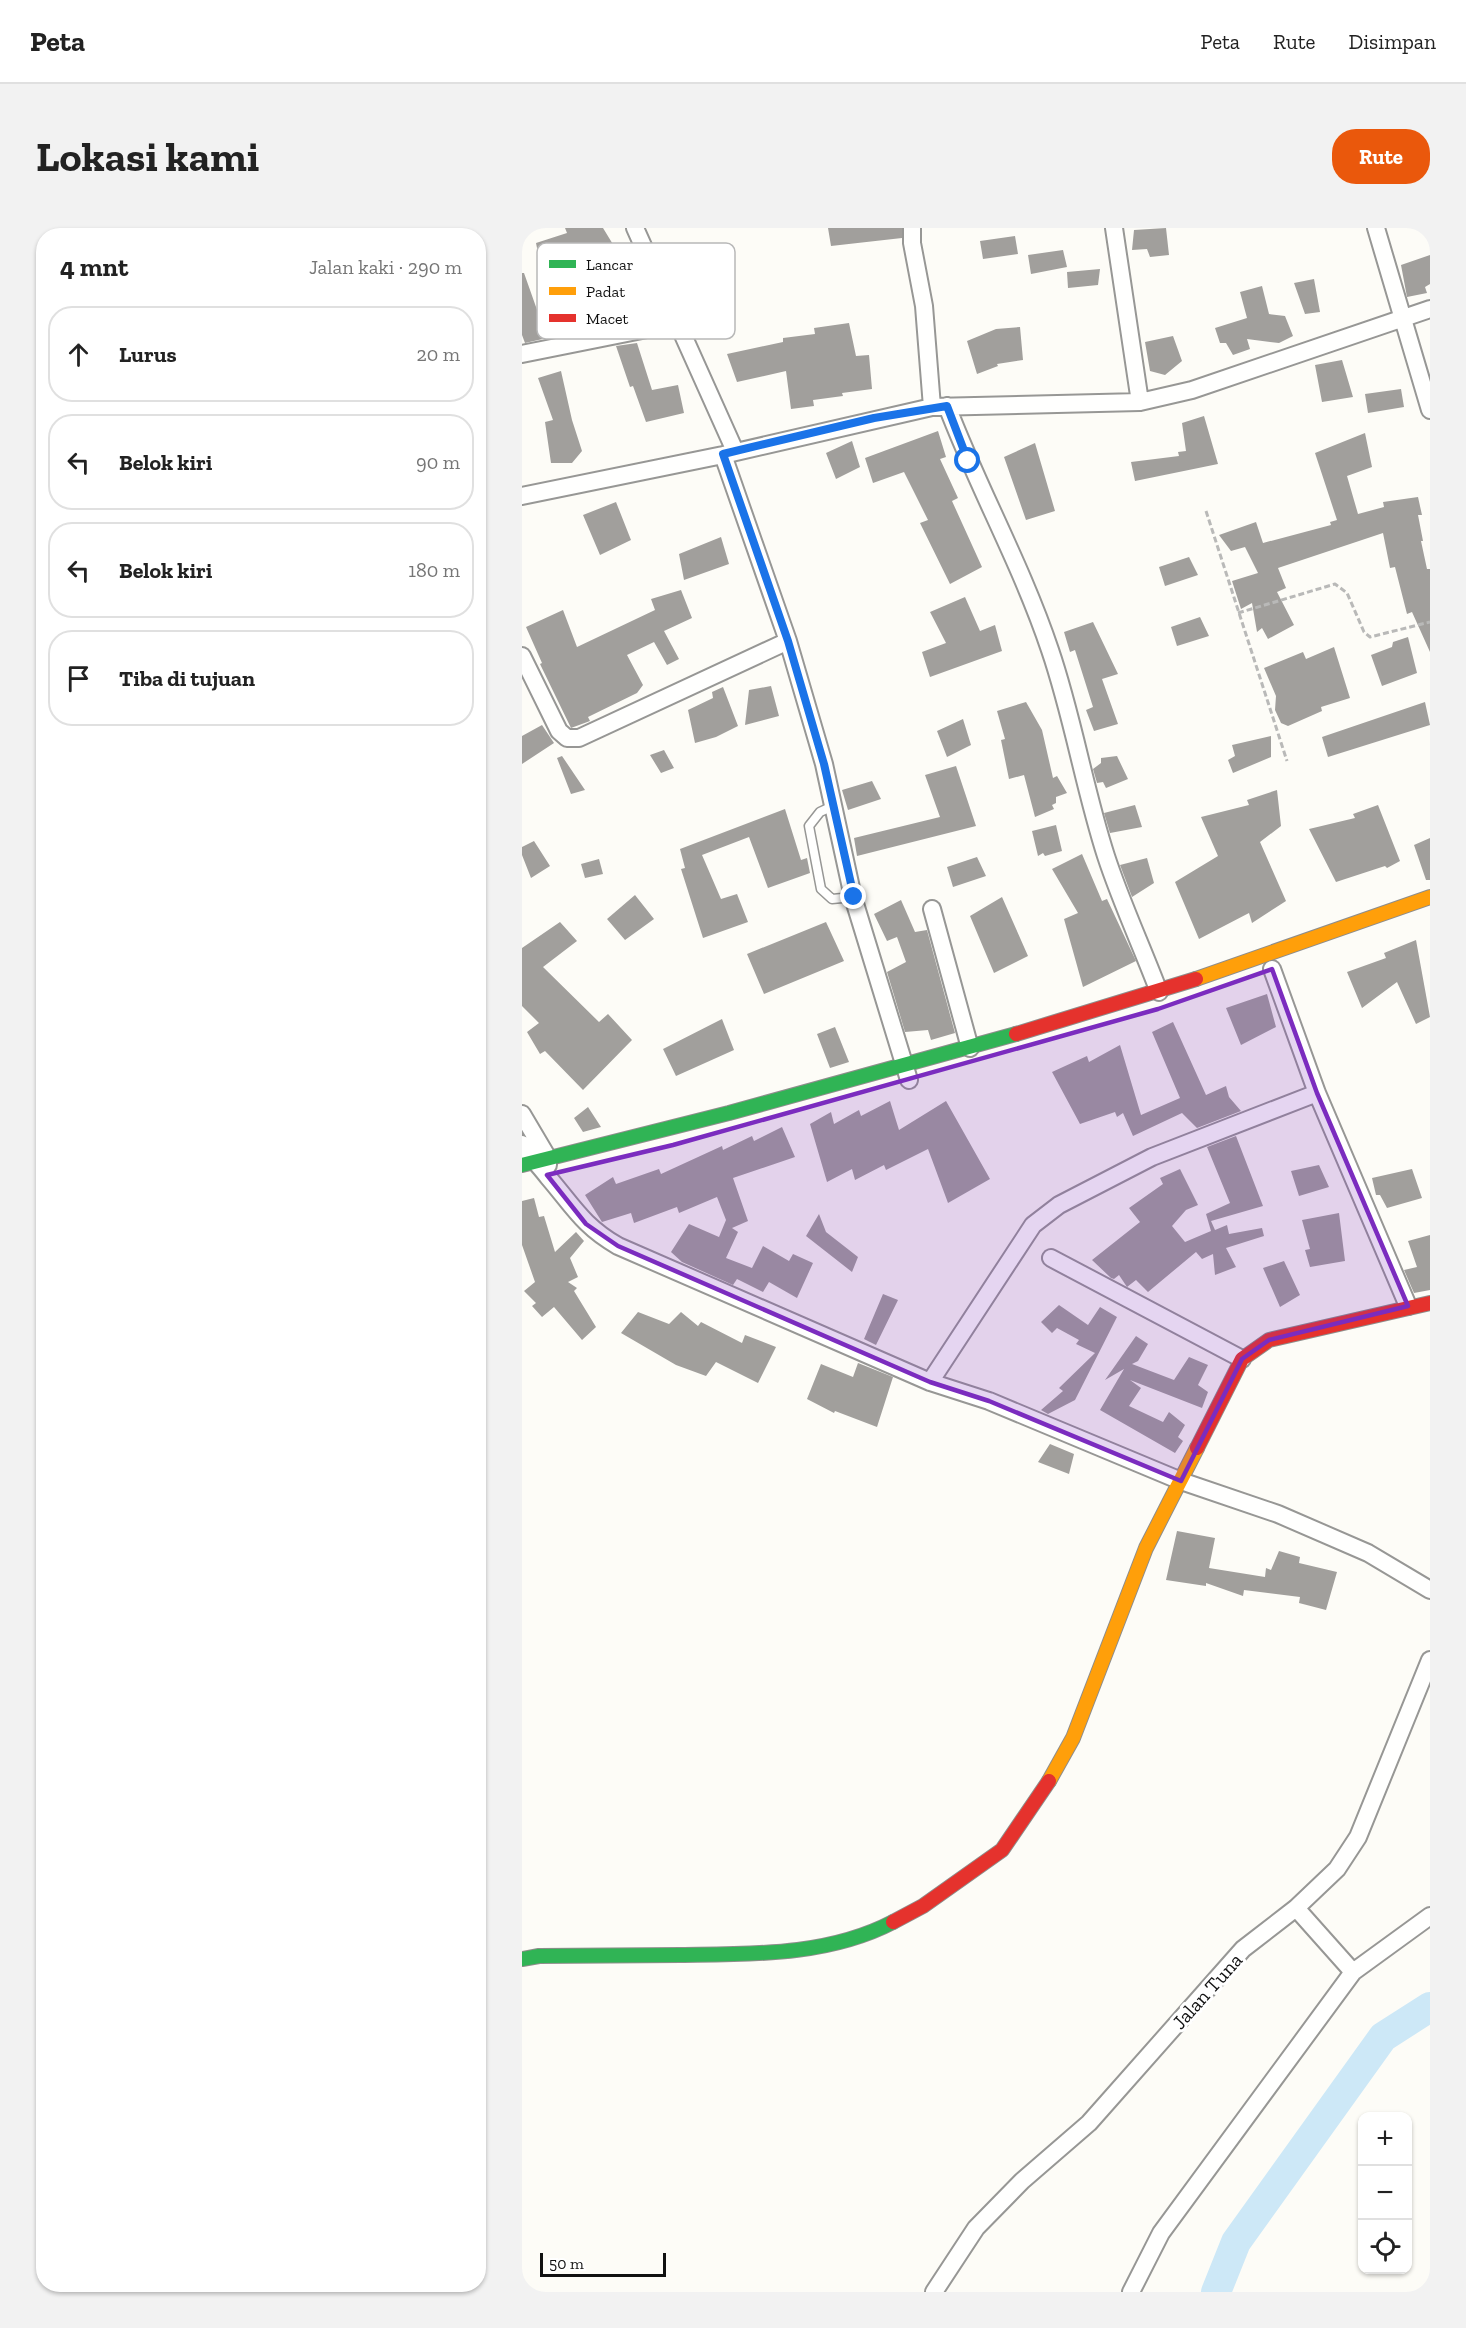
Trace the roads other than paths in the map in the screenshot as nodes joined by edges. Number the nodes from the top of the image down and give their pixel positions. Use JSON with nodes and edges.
{"nodes":[{"id":1,"x":636,"y":228,"type":"edge"},
{"id":2,"x":912,"y":228,"type":"edge"},
{"id":3,"x":1114,"y":228,"type":"edge"},
{"id":4,"x":1376,"y":228,"type":"edge"},
{"id":5,"x":642,"y":243,"type":"edge"},
{"id":6,"x":1430,"y":309,"type":"edge"},
{"id":7,"x":1404,"y":319,"type":"junction"},
{"id":8,"x":597,"y":339,"type":"edge"},
{"id":9,"x":683,"y":339,"type":"edge"},
{"id":10,"x":522,"y":354,"type":"edge"},
{"id":11,"x":1140,"y":402,"type":"junction"},
{"id":12,"x":939,"y":406,"type":"junction"},
{"id":13,"x":1430,"y":410,"type":"edge"},
{"id":14,"x":729,"y":453,"type":"junction"},
{"id":15,"x":522,"y":496,"type":"edge"},
{"id":16,"x":788,"y":641,"type":"junction"},
{"id":17,"x":522,"y":656,"type":"edge"},
{"id":18,"x":833,"y":806,"type":"junction"},
{"id":19,"x":854,"y":897,"type":"junction"},
{"id":20,"x":1430,"y":897,"type":"edge"},
{"id":21,"x":932,"y":909,"type":"dead end"},
{"id":22,"x":1273,"y":969,"type":"dead end"},
{"id":23,"x":1159,"y":992,"type":"junction"},
{"id":24,"x":969,"y":1048,"type":"junction"},
{"id":25,"x":908,"y":1076,"type":"junction"},
{"id":26,"x":1317,"y":1093,"type":"junction"},
{"id":27,"x":522,"y":1114,"type":"edge"},
{"id":28,"x":522,"y":1144,"type":"edge"},
{"id":29,"x":542,"y":1167,"type":"edge"},
{"id":30,"x":531,"y":1180,"type":"dead end"},
{"id":31,"x":1051,"y":1258,"type":"dead end"},
{"id":32,"x":1430,"y":1302,"type":"edge"},
{"id":33,"x":1408,"y":1306,"type":"junction"},
{"id":34,"x":1242,"y":1359,"type":"junction"},
{"id":35,"x":930,"y":1382,"type":"junction"},
{"id":36,"x":1181,"y":1481,"type":"junction"},
{"id":37,"x":1430,"y":1590,"type":"edge"},
{"id":38,"x":1430,"y":1660,"type":"edge"},
{"id":39,"x":1296,"y":1908,"type":"junction"},
{"id":40,"x":1430,"y":1916,"type":"edge"},
{"id":41,"x":522,"y":1959,"type":"edge"},
{"id":42,"x":1353,"y":1972,"type":"junction"},
{"id":43,"x":933,"y":2292,"type":"edge"},
{"id":44,"x":1131,"y":2292,"type":"edge"}],
"edges":[{"from":1,"to":5,"type":"street"},
{"from":2,"to":12,"type":"street"},
{"from":3,"to":11,"type":"street"},
{"from":4,"to":7,"type":"street"},
{"from":6,"to":7,"type":"street"},
{"from":7,"to":11,"type":"street"},
{"from":7,"to":13,"type":"street"},
{"from":8,"to":10,"type":"street"},
{"from":9,"to":14,"type":"street"},
{"from":11,"to":12,"type":"street"},
{"from":12,"to":14,"type":"street"},
{"from":12,"to":23,"type":"street"},
{"from":14,"to":15,"type":"street"},
{"from":14,"to":16,"type":"street"},
{"from":16,"to":17,"type":"street"},
{"from":16,"to":18,"type":"street"},
{"from":18,"to":19,"type":"street"},
{"from":18,"to":19,"type":"lane"},
{"from":19,"to":25,"type":"street"},
{"from":20,"to":23,"type":"main road"},
{"from":21,"to":24,"type":"street"},
{"from":22,"to":26,"type":"street"},
{"from":23,"to":24,"type":"main road"},
{"from":24,"to":25,"type":"main road"},
{"from":25,"to":29,"type":"main road"},
{"from":26,"to":33,"type":"street"},
{"from":26,"to":35,"type":"street"},
{"from":27,"to":29,"type":"street"},
{"from":28,"to":29,"type":"street"},
{"from":29,"to":30,"type":"main road"},
{"from":29,"to":35,"type":"street"},
{"from":31,"to":34,"type":"street"},
{"from":32,"to":33,"type":"main road"},
{"from":33,"to":34,"type":"main road"},
{"from":34,"to":36,"type":"main road"},
{"from":35,"to":36,"type":"street"},
{"from":36,"to":37,"type":"street"},
{"from":36,"to":41,"type":"main road"},
{"from":38,"to":39,"type":"street","name":"Jalan Tuna"},
{"from":39,"to":42,"type":"street"},
{"from":39,"to":43,"type":"street","name":"Jalan Tuna"},
{"from":40,"to":42,"type":"street"},
{"from":42,"to":44,"type":"street"}]}
